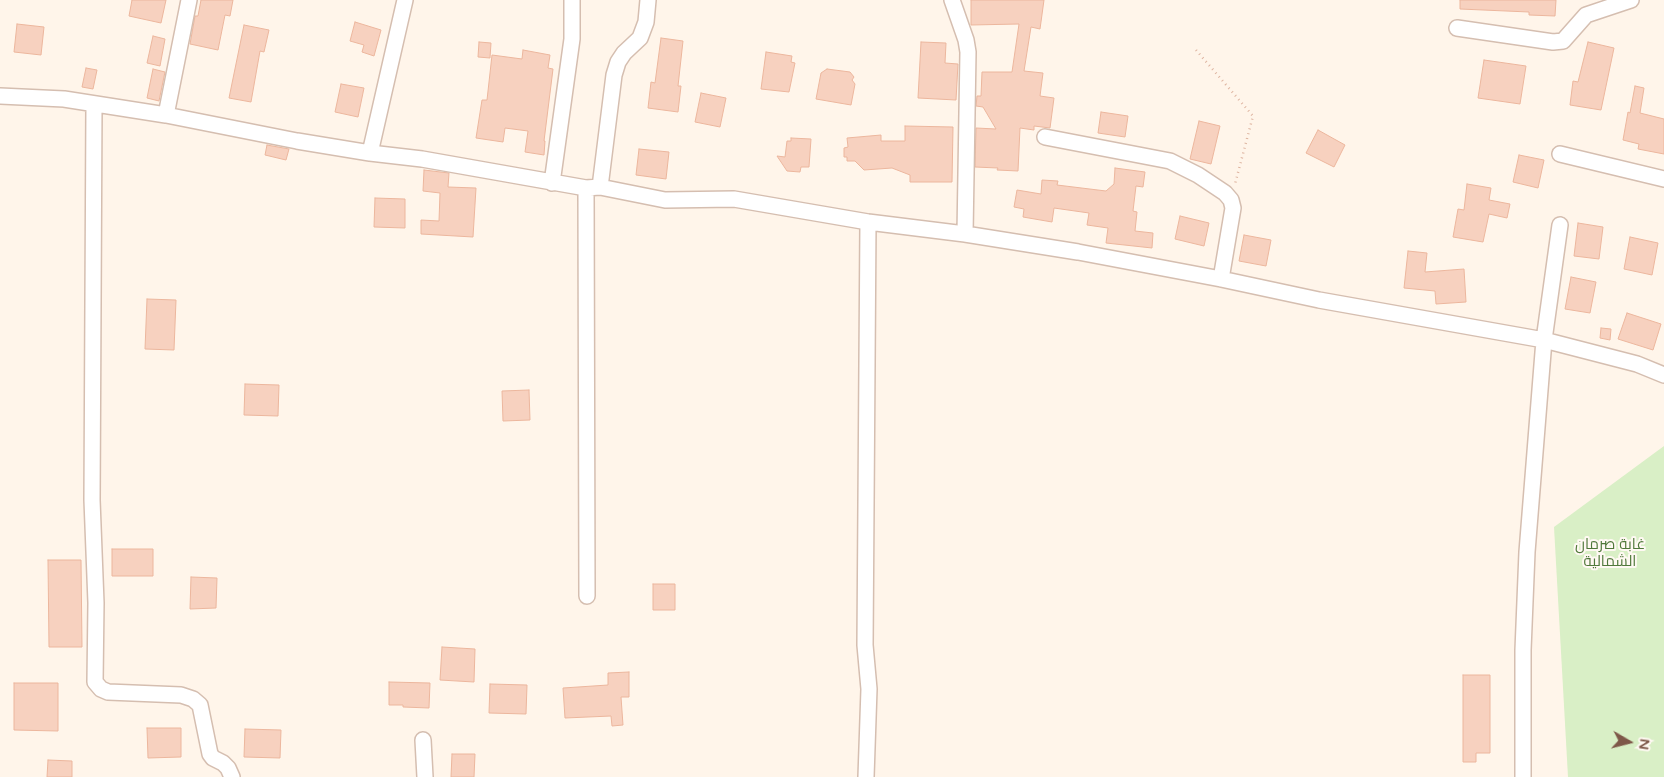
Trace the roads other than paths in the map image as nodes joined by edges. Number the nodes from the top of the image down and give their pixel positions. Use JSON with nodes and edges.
{"nodes":[{"id":1,"x":189,"y":0,"type":"edge"},
{"id":2,"x":405,"y":0,"type":"edge"},
{"id":3,"x":572,"y":0,"type":"edge"},
{"id":4,"x":648,"y":0,"type":"edge"},
{"id":5,"x":952,"y":0,"type":"edge"},
{"id":6,"x":1631,"y":0,"type":"edge"},
{"id":7,"x":1457,"y":28,"type":"dead end"},
{"id":8,"x":0,"y":96,"type":"edge"},
{"id":9,"x":94,"y":104,"type":"junction"},
{"id":10,"x":166,"y":115,"type":"junction"},
{"id":11,"x":1045,"y":137,"type":"dead end"},
{"id":12,"x":370,"y":153,"type":"junction"},
{"id":13,"x":1560,"y":154,"type":"dead end"},
{"id":14,"x":1664,"y":179,"type":"edge"},
{"id":15,"x":552,"y":183,"type":"junction"},
{"id":16,"x":593,"y":188,"type":"junction"},
{"id":17,"x":868,"y":222,"type":"junction"},
{"id":18,"x":1560,"y":225,"type":"dead end"},
{"id":19,"x":965,"y":234,"type":"junction"},
{"id":20,"x":1221,"y":279,"type":"junction"},
{"id":21,"x":1544,"y":340,"type":"junction"},
{"id":22,"x":1664,"y":375,"type":"edge"},
{"id":23,"x":587,"y":596,"type":"dead end"},
{"id":24,"x":423,"y":740,"type":"dead end"},
{"id":25,"x":232,"y":777,"type":"edge"},
{"id":26,"x":425,"y":777,"type":"edge"},
{"id":27,"x":866,"y":777,"type":"edge"},
{"id":28,"x":1523,"y":777,"type":"edge"}],
"edges":[{"from":1,"to":10,"type":"street"},
{"from":2,"to":12,"type":"street"},
{"from":3,"to":15,"type":"street"},
{"from":4,"to":16,"type":"street"},
{"from":5,"to":19,"type":"street"},
{"from":6,"to":7,"type":"street"},
{"from":8,"to":9,"type":"street"},
{"from":9,"to":10,"type":"street"},
{"from":9,"to":25,"type":"street"},
{"from":10,"to":12,"type":"street"},
{"from":11,"to":20,"type":"street"},
{"from":12,"to":15,"type":"street"},
{"from":13,"to":14,"type":"street"},
{"from":15,"to":16,"type":"street"},
{"from":16,"to":17,"type":"street"},
{"from":16,"to":23,"type":"street"},
{"from":17,"to":19,"type":"street"},
{"from":17,"to":27,"type":"street"},
{"from":18,"to":21,"type":"street"},
{"from":19,"to":20,"type":"street"},
{"from":20,"to":21,"type":"street"},
{"from":21,"to":22,"type":"street"},
{"from":21,"to":28,"type":"street"},
{"from":24,"to":26,"type":"street"}]}
